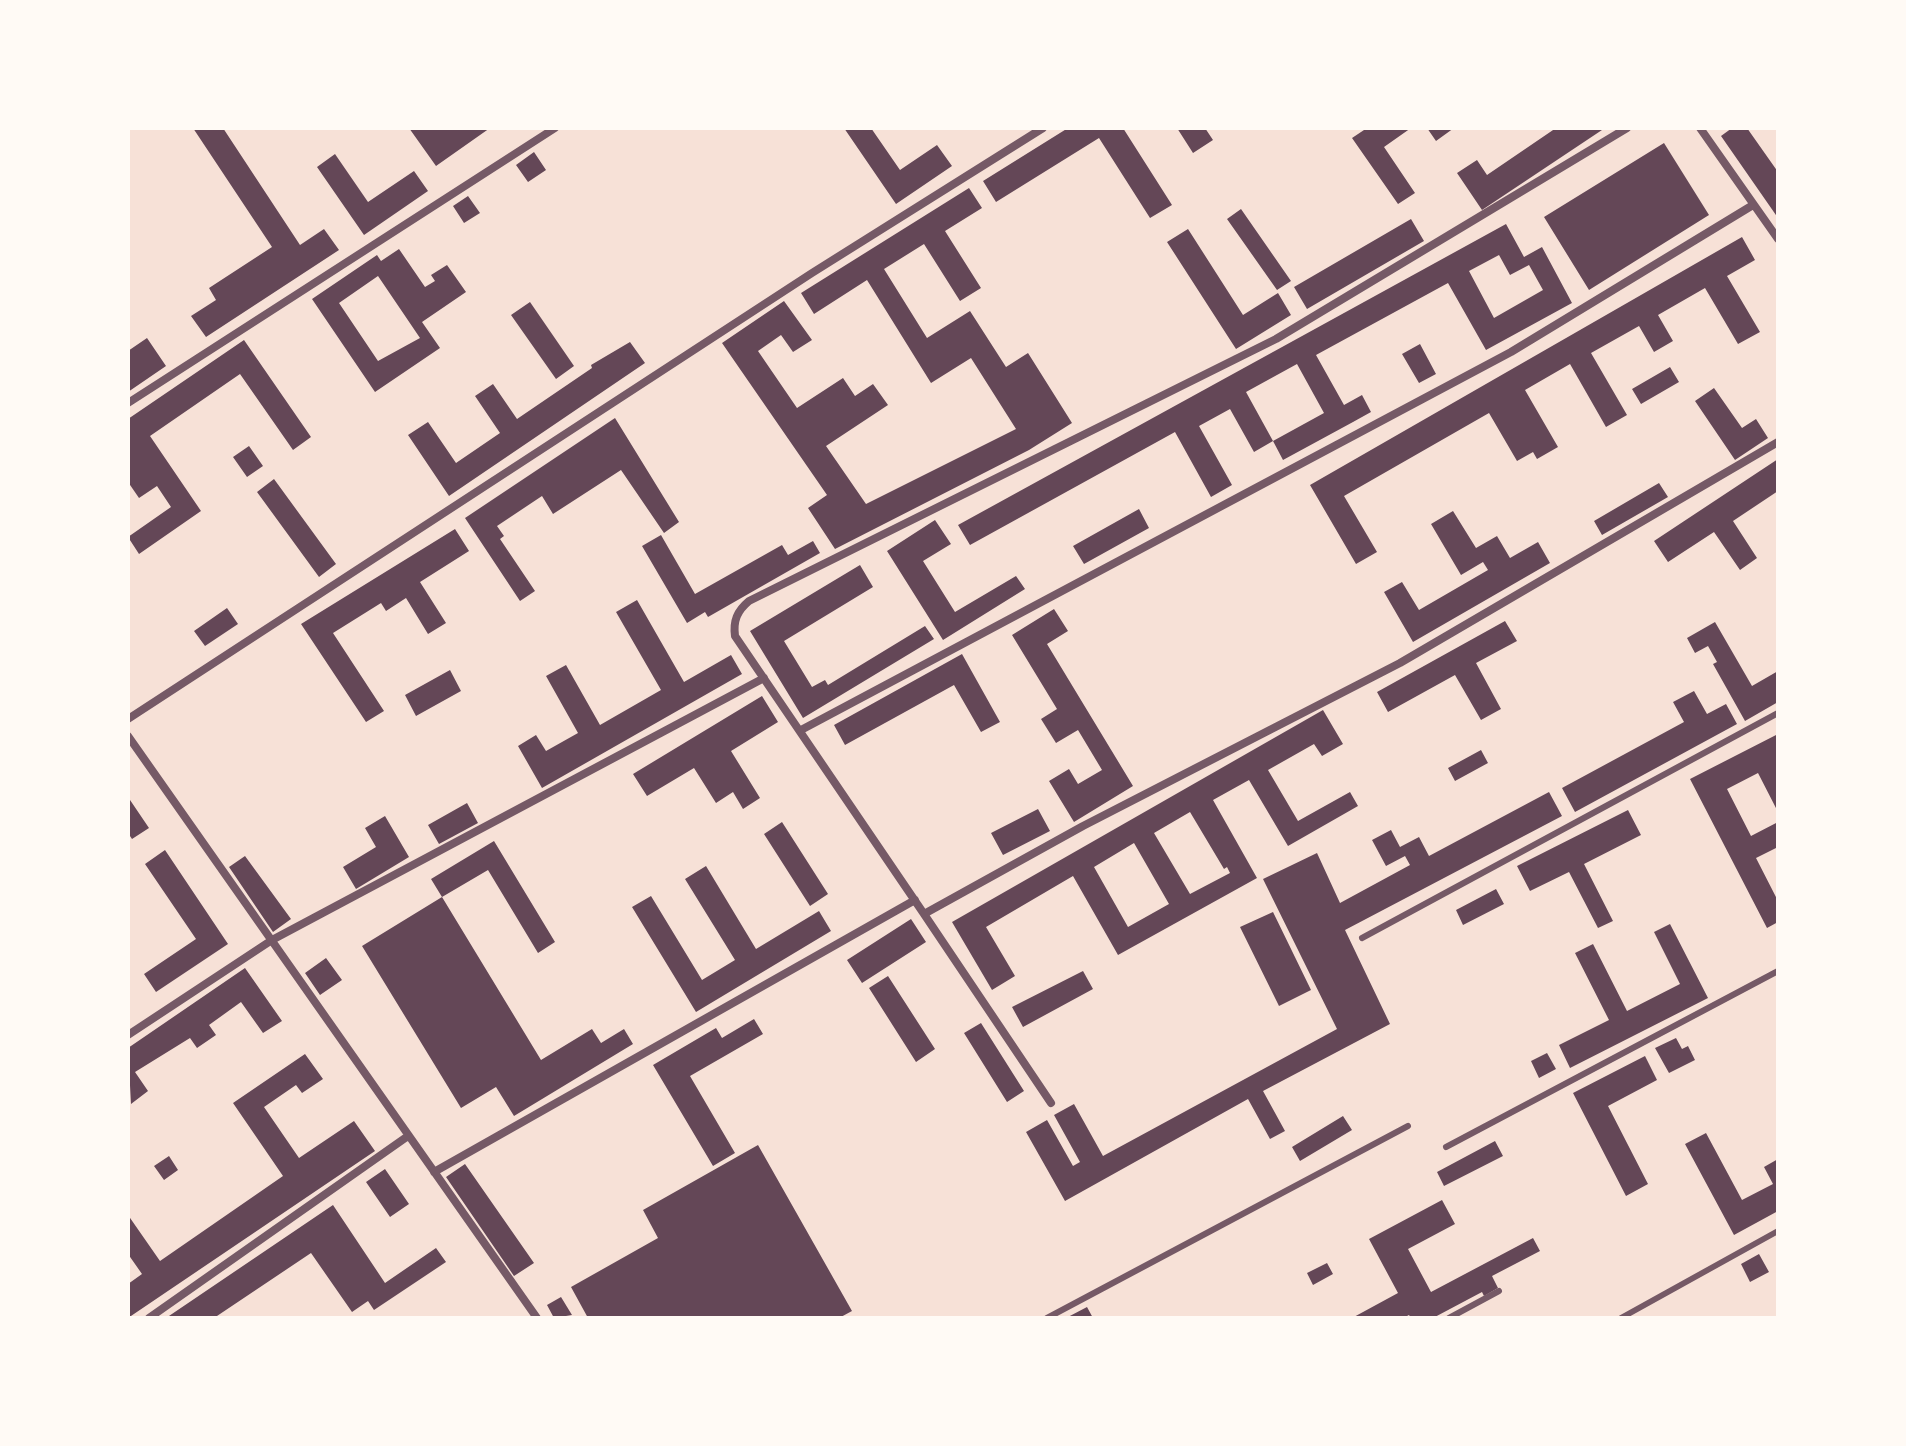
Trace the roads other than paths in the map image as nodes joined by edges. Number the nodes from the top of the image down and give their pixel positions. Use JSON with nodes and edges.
{"nodes":[{"id":1,"x":555,"y":128,"type":"edge"},
{"id":2,"x":1043,"y":128,"type":"edge"},
{"id":3,"x":1627,"y":128,"type":"edge"},
{"id":4,"x":1702,"y":129,"type":"edge"},
{"id":5,"x":1753,"y":205,"type":"junction"},
{"id":6,"x":1778,"y":239,"type":"edge"},
{"id":7,"x":128,"y":403,"type":"edge"},
{"id":8,"x":1778,"y":442,"type":"edge"},
{"id":9,"x":764,"y":678,"type":"junction"},
{"id":10,"x":1778,"y":713,"type":"edge"},
{"id":11,"x":128,"y":719,"type":"edge"},
{"id":12,"x":801,"y":730,"type":"junction"},
{"id":13,"x":128,"y":736,"type":"edge"},
{"id":14,"x":915,"y":900,"type":"junction"},
{"id":15,"x":924,"y":914,"type":"junction"},
{"id":16,"x":1362,"y":938,"type":"dead end"},
{"id":17,"x":272,"y":940,"type":"junction"},
{"id":18,"x":1778,"y":971,"type":"edge"},
{"id":19,"x":128,"y":1035,"type":"edge"},
{"id":20,"x":1051,"y":1103,"type":"dead end"},
{"id":21,"x":1408,"y":1126,"type":"dead end"},
{"id":22,"x":408,"y":1136,"type":"junction"},
{"id":23,"x":1446,"y":1147,"type":"dead end"},
{"id":24,"x":434,"y":1172,"type":"junction"},
{"id":25,"x":1778,"y":1231,"type":"edge"},
{"id":26,"x":1499,"y":1291,"type":"dead end"},
{"id":27,"x":149,"y":1318,"type":"edge"},
{"id":28,"x":537,"y":1318,"type":"edge"},
{"id":29,"x":1047,"y":1318,"type":"edge"},
{"id":30,"x":1449,"y":1318,"type":"edge"},
{"id":31,"x":1621,"y":1318,"type":"edge"}],
"edges":[{"from":1,"to":7,"type":"street"},
{"from":2,"to":11,"type":"street"},
{"from":3,"to":9,"type":"street"},
{"from":4,"to":5,"type":"street"},
{"from":5,"to":6,"type":"street"},
{"from":5,"to":12,"type":"street"},
{"from":8,"to":15,"type":"street"},
{"from":9,"to":12,"type":"street"},
{"from":9,"to":17,"type":"street"},
{"from":10,"to":16,"type":"lane"},
{"from":12,"to":14,"type":"street"},
{"from":13,"to":17,"type":"street"},
{"from":14,"to":15,"type":"street"},
{"from":14,"to":24,"type":"street"},
{"from":15,"to":20,"type":"street"},
{"from":17,"to":19,"type":"street"},
{"from":17,"to":22,"type":"street"},
{"from":18,"to":23,"type":"lane"},
{"from":21,"to":29,"type":"lane"},
{"from":22,"to":24,"type":"street"},
{"from":22,"to":27,"type":"street"},
{"from":24,"to":28,"type":"street"},
{"from":25,"to":31,"type":"lane"},
{"from":26,"to":30,"type":"lane"}]}
